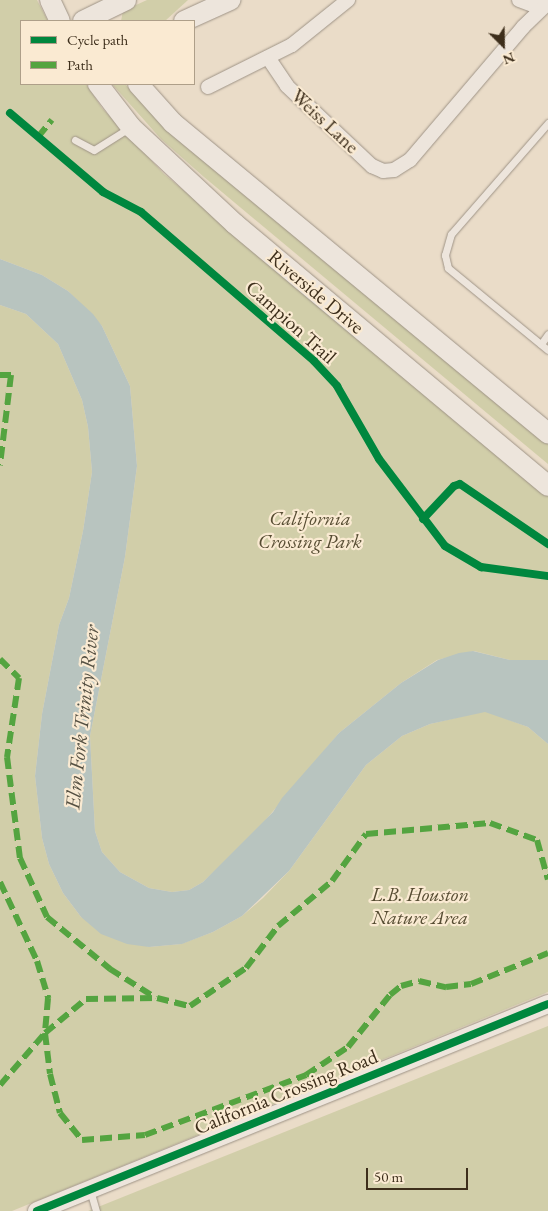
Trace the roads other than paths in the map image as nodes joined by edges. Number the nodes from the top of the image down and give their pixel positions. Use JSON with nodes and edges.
{"nodes":[{"id":1,"x":50,"y":0,"type":"edge"},
{"id":2,"x":126,"y":0,"type":"edge"},
{"id":3,"x":198,"y":0,"type":"edge"},
{"id":4,"x":230,"y":0,"type":"edge"},
{"id":5,"x":347,"y":0,"type":"edge"},
{"id":6,"x":519,"y":0,"type":"edge"},
{"id":7,"x":546,"y":3,"type":"edge"},
{"id":8,"x":91,"y":14,"type":"edge"},
{"id":9,"x":60,"y":20,"type":"edge"},
{"id":10,"x":181,"y":20,"type":"edge"},
{"id":11,"x":186,"y":20,"type":"edge"},
{"id":12,"x":270,"y":59,"type":"junction"},
{"id":13,"x":99,"y":85,"type":"edge"},
{"id":14,"x":139,"y":85,"type":"edge"},
{"id":15,"x":208,"y":87,"type":"dead end"},
{"id":16,"x":548,"y":123,"type":"edge"},
{"id":17,"x":131,"y":127,"type":"junction"},
{"id":18,"x":75,"y":140,"type":"dead end"},
{"id":19,"x":548,"y":334,"type":"edge"},
{"id":20,"x":541,"y":344,"type":"junction"},
{"id":21,"x":548,"y":350,"type":"edge"},
{"id":22,"x":548,"y":433,"type":"edge"},
{"id":23,"x":548,"y":486,"type":"edge"},
{"id":24,"x":548,"y":1004,"type":"edge"},
{"id":25,"x":90,"y":1189,"type":"junction"},
{"id":26,"x":37,"y":1211,"type":"edge"},
{"id":27,"x":96,"y":1211,"type":"edge"}],
"edges":[{"from":1,"to":9,"type":"main road"},
{"from":2,"to":8,"type":"main road"},
{"from":3,"to":10,"type":"main road"},
{"from":4,"to":11,"type":"main road"},
{"from":5,"to":12,"type":"street"},
{"from":6,"to":7,"type":"street"},
{"from":7,"to":12,"type":"street","name":"Weiss Lane"},
{"from":12,"to":15,"type":"street"},
{"from":13,"to":17,"type":"main road","name":"Riverside Drive"},
{"from":14,"to":22,"type":"main road","name":"Riverside Drive"},
{"from":16,"to":20,"type":"lane"},
{"from":17,"to":18,"type":"lane"},
{"from":17,"to":23,"type":"main road","name":"Riverside Drive"},
{"from":19,"to":20,"type":"lane"},
{"from":20,"to":21,"type":"lane"},
{"from":24,"to":25,"type":"street","name":"California Crossing Road"},
{"from":25,"to":26,"type":"street","name":"California Crossing Road"},
{"from":25,"to":27,"type":"lane"}]}
